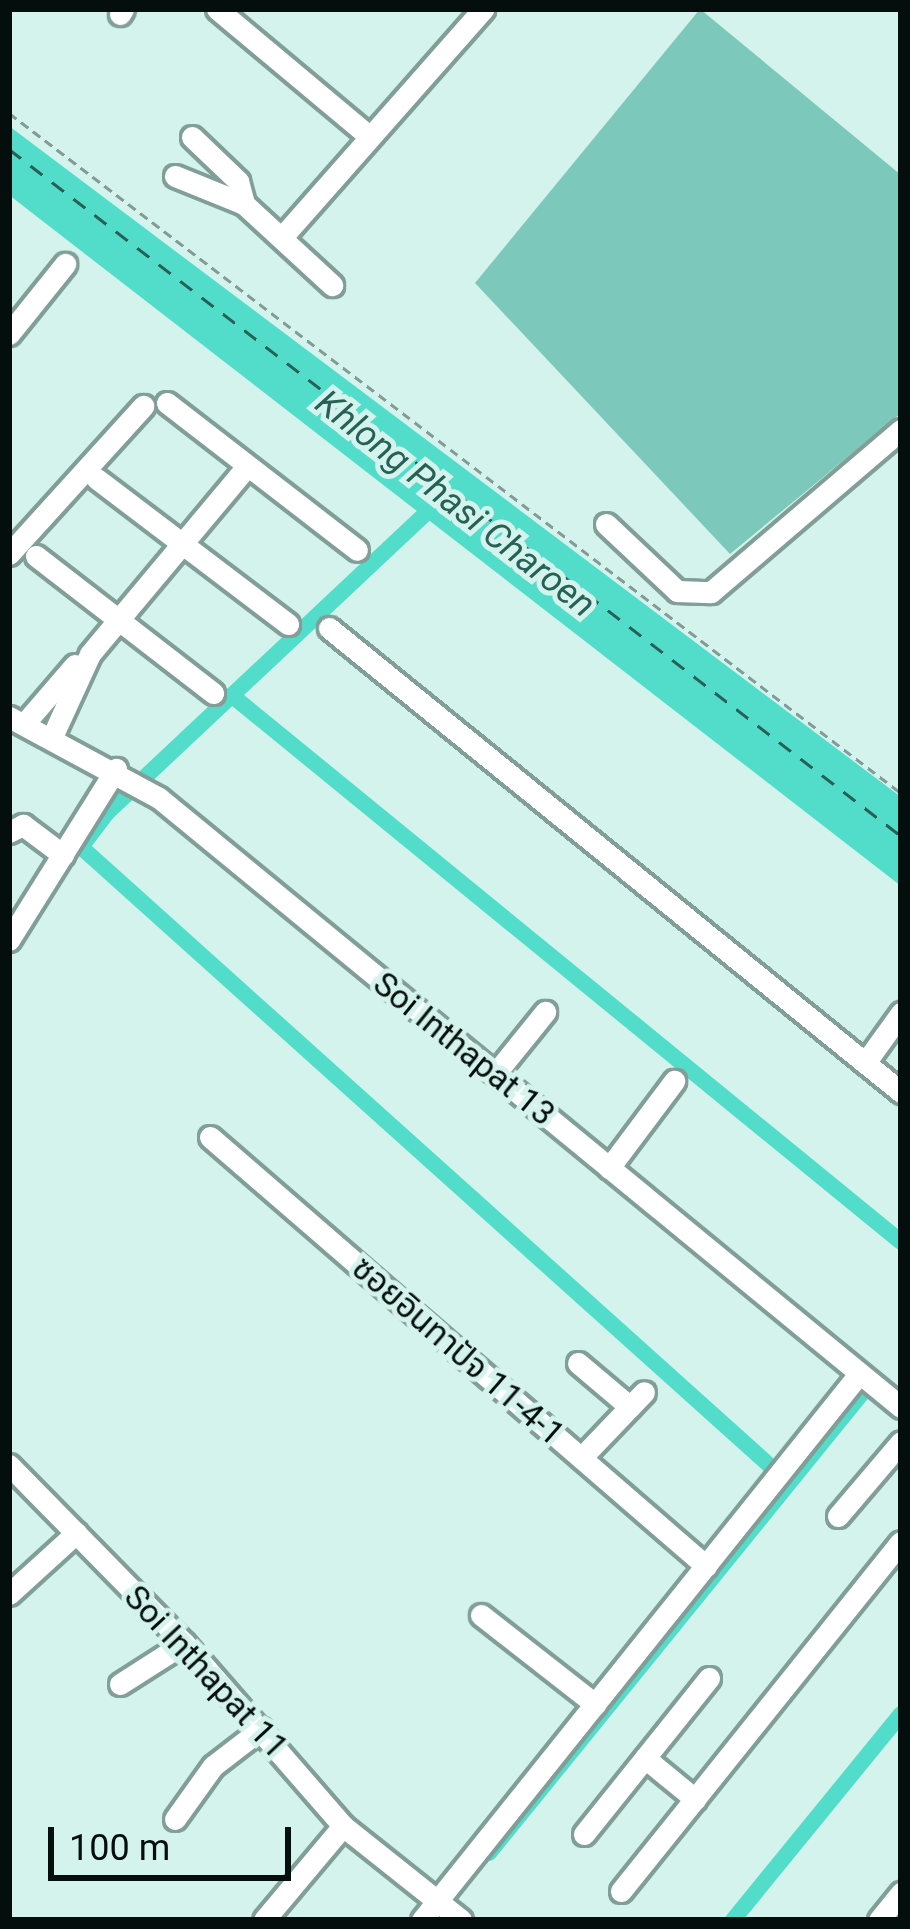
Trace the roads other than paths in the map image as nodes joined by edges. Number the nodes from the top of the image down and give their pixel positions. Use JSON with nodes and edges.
{"nodes":[{"id":1,"x":217,"y":9,"type":"edge"},
{"id":2,"x":482,"y":9,"type":"edge"},
{"id":3,"x":369,"y":136,"type":"junction"},
{"id":4,"x":192,"y":137,"type":"dead end"},
{"id":5,"x":175,"y":176,"type":"dead end"},
{"id":6,"x":244,"y":204,"type":"junction"},
{"id":7,"x":283,"y":236,"type":"junction"},
{"id":8,"x":65,"y":264,"type":"dead end"},
{"id":9,"x":332,"y":285,"type":"dead end"},
{"id":10,"x":9,"y":334,"type":"edge"},
{"id":11,"x":167,"y":404,"type":"dead end"},
{"id":12,"x":142,"y":406,"type":"dead end"},
{"id":13,"x":901,"y":430,"type":"edge"},
{"id":14,"x":247,"y":466,"type":"junction"},
{"id":15,"x":97,"y":479,"type":"dead end"},
{"id":16,"x":606,"y":524,"type":"dead end"},
{"id":17,"x":183,"y":542,"type":"junction"},
{"id":18,"x":357,"y":550,"type":"dead end"},
{"id":19,"x":9,"y":554,"type":"edge"},
{"id":20,"x":36,"y":556,"type":"dead end"},
{"id":21,"x":117,"y":620,"type":"junction"},
{"id":22,"x":288,"y":624,"type":"dead end"},
{"id":23,"x":329,"y":628,"type":"dead end"},
{"id":24,"x":90,"y":654,"type":"junction"},
{"id":25,"x":213,"y":693,"type":"dead end"},
{"id":26,"x":17,"y":721,"type":"edge"},
{"id":27,"x":52,"y":737,"type":"junction"},
{"id":28,"x":129,"y":778,"type":"junction"},
{"id":29,"x":9,"y":832,"type":"edge"},
{"id":30,"x":63,"y":855,"type":"junction"},
{"id":31,"x":9,"y":940,"type":"edge"},
{"id":32,"x":545,"y":1012,"type":"dead end"},
{"id":33,"x":901,"y":1013,"type":"edge"},
{"id":34,"x":865,"y":1063,"type":"junction"},
{"id":35,"x":495,"y":1074,"type":"junction"},
{"id":36,"x":674,"y":1081,"type":"dead end"},
{"id":37,"x":901,"y":1092,"type":"edge"},
{"id":38,"x":210,"y":1137,"type":"dead end"},
{"id":39,"x":609,"y":1168,"type":"junction"},
{"id":40,"x":578,"y":1363,"type":"dead end"},
{"id":41,"x":859,"y":1374,"type":"junction"},
{"id":42,"x":901,"y":1407,"type":"edge"},
{"id":43,"x":901,"y":1442,"type":"edge"},
{"id":44,"x":581,"y":1459,"type":"junction"},
{"id":45,"x":9,"y":1465,"type":"edge"},
{"id":46,"x":838,"y":1516,"type":"dead end"},
{"id":47,"x":76,"y":1533,"type":"junction"},
{"id":48,"x":901,"y":1542,"type":"edge"},
{"id":49,"x":706,"y":1566,"type":"junction"},
{"id":50,"x":9,"y":1594,"type":"edge"},
{"id":51,"x":481,"y":1615,"type":"dead end"},
{"id":52,"x":184,"y":1643,"type":"junction"},
{"id":53,"x":709,"y":1678,"type":"dead end"},
{"id":54,"x":120,"y":1684,"type":"dead end"},
{"id":55,"x":595,"y":1704,"type":"junction"},
{"id":56,"x":261,"y":1729,"type":"junction"},
{"id":57,"x":645,"y":1758,"type":"junction"},
{"id":58,"x":694,"y":1799,"type":"junction"},
{"id":59,"x":175,"y":1819,"type":"dead end"},
{"id":60,"x":343,"y":1826,"type":"junction"},
{"id":61,"x":584,"y":1834,"type":"dead end"},
{"id":62,"x":621,"y":1891,"type":"dead end"},
{"id":63,"x":901,"y":1893,"type":"edge"},
{"id":64,"x":448,"y":1909,"type":"edge"},
{"id":65,"x":264,"y":1920,"type":"edge"},
{"id":66,"x":422,"y":1920,"type":"edge"},
{"id":67,"x":879,"y":1920,"type":"edge"}],
"edges":[{"from":1,"to":3,"type":"street"},
{"from":2,"to":3,"type":"street"},
{"from":3,"to":7,"type":"street"},
{"from":4,"to":6,"type":"street"},
{"from":5,"to":6,"type":"street"},
{"from":6,"to":7,"type":"street"},
{"from":7,"to":9,"type":"street"},
{"from":8,"to":10,"type":"street"},
{"from":11,"to":14,"type":"street"},
{"from":12,"to":19,"type":"street"},
{"from":13,"to":16,"type":"street"},
{"from":14,"to":17,"type":"street"},
{"from":14,"to":18,"type":"street"},
{"from":15,"to":17,"type":"street"},
{"from":17,"to":21,"type":"street"},
{"from":17,"to":22,"type":"street"},
{"from":20,"to":21,"type":"street"},
{"from":21,"to":24,"type":"street"},
{"from":21,"to":25,"type":"street"},
{"from":23,"to":34,"type":"street"},
{"from":24,"to":26,"type":"street"},
{"from":24,"to":27,"type":"street"},
{"from":26,"to":27,"type":"street","name":"Soi Inthapat 13"},
{"from":27,"to":28,"type":"street","name":"Soi Inthapat 13"},
{"from":28,"to":30,"type":"street"},
{"from":28,"to":35,"type":"street","name":"Soi Inthapat 13"},
{"from":29,"to":30,"type":"street"},
{"from":30,"to":31,"type":"street"},
{"from":32,"to":35,"type":"street"},
{"from":33,"to":34,"type":"street"},
{"from":34,"to":37,"type":"street"},
{"from":35,"to":39,"type":"street","name":"Soi Inthapat 13"},
{"from":36,"to":39,"type":"street"},
{"from":38,"to":44,"type":"street","name":"ซอยอินทาปัจ 11-4-1"},
{"from":39,"to":41,"type":"street","name":"Soi Inthapat 13"},
{"from":40,"to":44,"type":"street"},
{"from":41,"to":42,"type":"street","name":"Soi Inthapat 13"},
{"from":41,"to":49,"type":"street"},
{"from":43,"to":46,"type":"street"},
{"from":44,"to":49,"type":"street","name":"ซอยอินทาปัจ 11-4-1"},
{"from":45,"to":47,"type":"street","name":"Soi Inthapat 11"},
{"from":47,"to":50,"type":"street"},
{"from":47,"to":52,"type":"street","name":"Soi Inthapat 11"},
{"from":48,"to":58,"type":"street"},
{"from":49,"to":55,"type":"street"},
{"from":51,"to":55,"type":"street"},
{"from":52,"to":54,"type":"street"},
{"from":52,"to":56,"type":"street","name":"Soi Inthapat 11"},
{"from":53,"to":57,"type":"street"},
{"from":55,"to":64,"type":"street"},
{"from":56,"to":59,"type":"street"},
{"from":56,"to":60,"type":"street","name":"Soi Inthapat 11"},
{"from":57,"to":58,"type":"street"},
{"from":57,"to":61,"type":"street"},
{"from":58,"to":62,"type":"street"},
{"from":60,"to":64,"type":"street","name":"Soi Inthapat 11"},
{"from":60,"to":65,"type":"street"},
{"from":63,"to":67,"type":"street"},
{"from":64,"to":66,"type":"street"}]}
